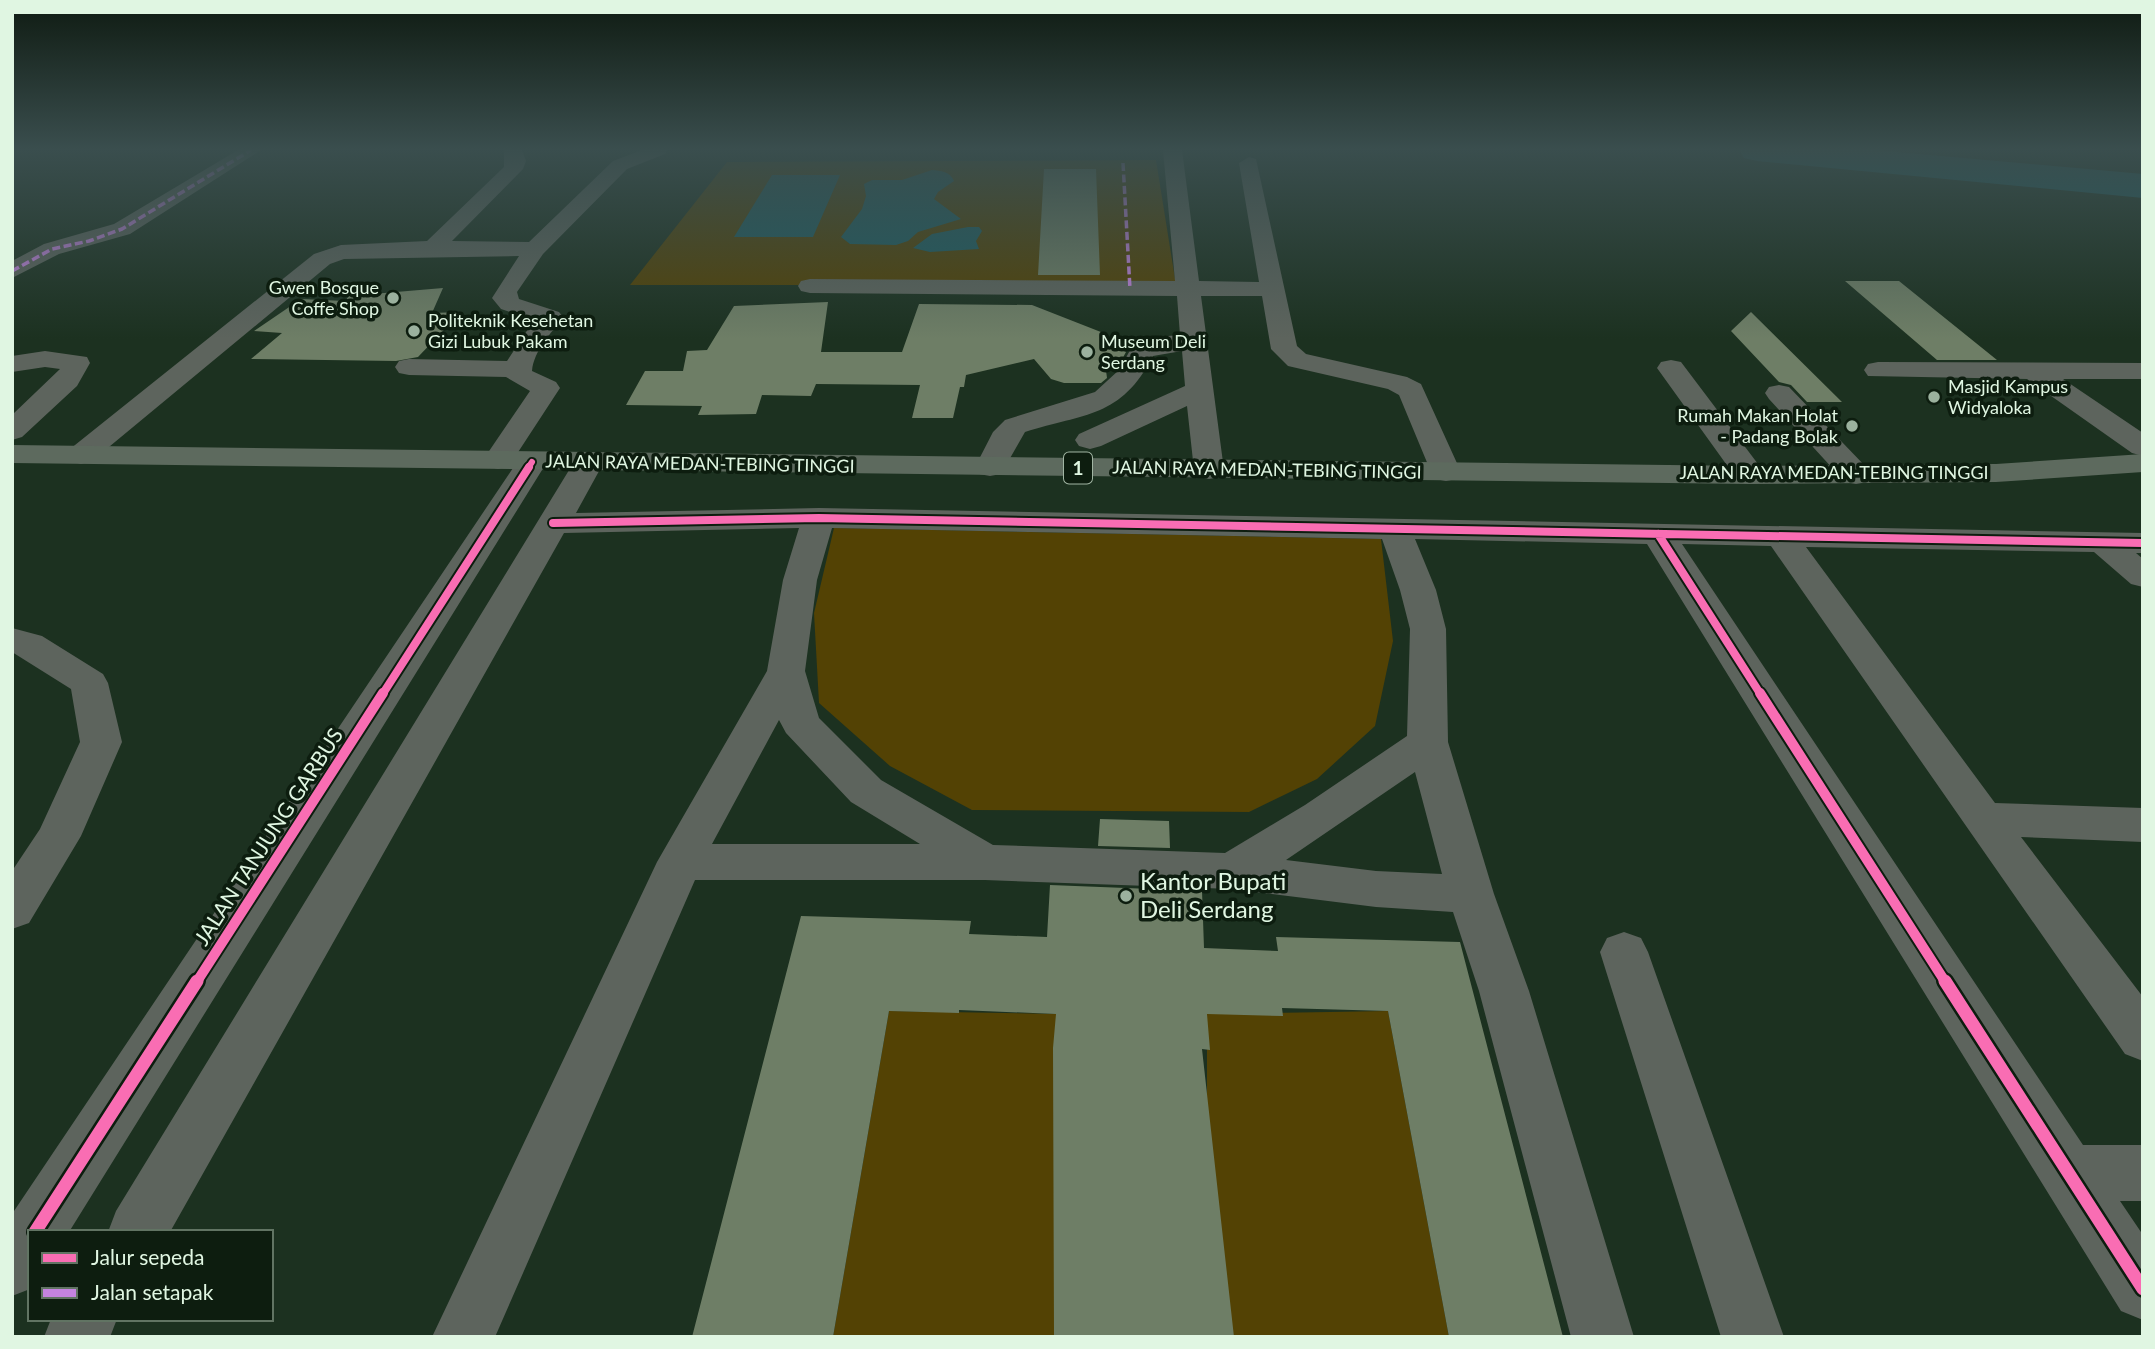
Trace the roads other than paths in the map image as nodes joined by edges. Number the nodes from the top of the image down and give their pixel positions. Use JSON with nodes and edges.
{"nodes":[{"id":1,"x":148,"y":213,"type":"edge"},
{"id":2,"x":468,"y":213,"type":"edge"},
{"id":3,"x":571,"y":213,"type":"edge"},
{"id":4,"x":1179,"y":213,"type":"edge"},
{"id":5,"x":1259,"y":213,"type":"edge"},
{"id":6,"x":433,"y":248,"type":"junction"},
{"id":7,"x":535,"y":249,"type":"junction"},
{"id":8,"x":12,"y":271,"type":"edge"},
{"id":9,"x":810,"y":286,"type":"dead end"},
{"id":10,"x":1188,"y":289,"type":"junction"},
{"id":11,"x":1273,"y":289,"type":"junction"},
{"id":12,"x":1195,"y":342,"type":"junction"},
{"id":13,"x":12,"y":364,"type":"edge"},
{"id":14,"x":409,"y":367,"type":"dead end"},
{"id":15,"x":1671,"y":368,"type":"dead end"},
{"id":16,"x":517,"y":369,"type":"junction"},
{"id":17,"x":1878,"y":370,"type":"dead end"},
{"id":18,"x":2143,"y":371,"type":"edge"},
{"id":19,"x":2035,"y":372,"type":"junction"},
{"id":20,"x":1200,"y":390,"type":"junction"},
{"id":21,"x":1779,"y":393,"type":"dead end"},
{"id":22,"x":12,"y":431,"type":"edge"},
{"id":23,"x":1090,"y":440,"type":"dead end"},
{"id":24,"x":2143,"y":447,"type":"edge"},
{"id":25,"x":12,"y":454,"type":"edge"},
{"id":26,"x":81,"y":455,"type":"junction"},
{"id":27,"x":2143,"y":463,"type":"edge"},
{"id":28,"x":990,"y":467,"type":"junction"},
{"id":29,"x":516,"y":469,"type":"junction"},
{"id":30,"x":1209,"y":470,"type":"junction"},
{"id":31,"x":1446,"y":472,"type":"junction"},
{"id":32,"x":582,"y":474,"type":"junction"},
{"id":33,"x":1750,"y":475,"type":"junction"},
{"id":34,"x":1856,"y":475,"type":"junction"},
{"id":35,"x":12,"y":477,"type":"edge"},
{"id":36,"x":2143,"y":489,"type":"edge"},
{"id":37,"x":818,"y":518,"type":"junction"},
{"id":38,"x":553,"y":523,"type":"junction"},
{"id":39,"x":1395,"y":530,"type":"junction"},
{"id":40,"x":1658,"y":534,"type":"junction"},
{"id":41,"x":1781,"y":536,"type":"junction"},
{"id":42,"x":2104,"y":543,"type":"junction"},
{"id":43,"x":2143,"y":543,"type":"edge"},
{"id":44,"x":2143,"y":577,"type":"edge"},
{"id":45,"x":12,"y":640,"type":"edge"},
{"id":46,"x":786,"y":671,"type":"junction"},
{"id":47,"x":1427,"y":742,"type":"junction"},
{"id":48,"x":1983,"y":819,"type":"junction"},
{"id":49,"x":2136,"y":832,"type":"edge"},
{"id":50,"x":680,"y":862,"type":"junction"},
{"id":51,"x":985,"y":862,"type":"junction"},
{"id":52,"x":1232,"y":871,"type":"junction"},
{"id":53,"x":1471,"y":894,"type":"junction"},
{"id":54,"x":12,"y":910,"type":"edge"},
{"id":55,"x":1624,"y":953,"type":"dead end"},
{"id":56,"x":2143,"y":1038,"type":"edge"},
{"id":57,"x":2068,"y":1173,"type":"junction"},
{"id":58,"x":2143,"y":1173,"type":"edge"},
{"id":59,"x":36,"y":1230,"type":"edge"},
{"id":60,"x":138,"y":1230,"type":"edge"},
{"id":61,"x":28,"y":1242,"type":"edge"},
{"id":62,"x":12,"y":1266,"type":"edge"},
{"id":63,"x":2143,"y":1289,"type":"edge"},
{"id":64,"x":85,"y":1321,"type":"edge"},
{"id":65,"x":75,"y":1337,"type":"edge"},
{"id":66,"x":463,"y":1337,"type":"edge"},
{"id":67,"x":1603,"y":1337,"type":"edge"},
{"id":68,"x":1753,"y":1337,"type":"edge"}],
"edges":[{"from":1,"to":8,"type":"street"},
{"from":2,"to":6,"type":"street"},
{"from":3,"to":7,"type":"street"},
{"from":4,"to":10,"type":"street"},
{"from":5,"to":11,"type":"street"},
{"from":6,"to":7,"type":"street"},
{"from":6,"to":26,"type":"street"},
{"from":7,"to":16,"type":"street"},
{"from":9,"to":10,"type":"street"},
{"from":10,"to":11,"type":"street"},
{"from":10,"to":12,"type":"street"},
{"from":11,"to":31,"type":"street"},
{"from":12,"to":20,"type":"street"},
{"from":12,"to":28,"type":"street"},
{"from":13,"to":22,"type":"street"},
{"from":14,"to":16,"type":"street"},
{"from":15,"to":33,"type":"street"},
{"from":16,"to":29,"type":"street","name":"JALAN TANJUNG GARBUS"},
{"from":17,"to":19,"type":"street"},
{"from":18,"to":19,"type":"street"},
{"from":19,"to":24,"type":"street"},
{"from":20,"to":23,"type":"street"},
{"from":20,"to":30,"type":"street"},
{"from":21,"to":34,"type":"street"},
{"from":25,"to":26,"type":"highway","name":"JALAN RAYA MEDAN-TEBING TINGGI","number":"1"},
{"from":26,"to":29,"type":"highway","name":"JALAN RAYA MEDAN-TEBING TINGGI","number":"1"},
{"from":27,"to":34,"type":"highway","name":"JALAN RAYA MEDAN-TEBING TINGGI","number":"1"},
{"from":28,"to":30,"type":"highway","name":"JALAN RAYA MEDAN-TEBING TINGGI","number":"1"},
{"from":28,"to":32,"type":"highway","name":"JALAN RAYA MEDAN-TEBING TINGGI","number":"1"},
{"from":29,"to":32,"type":"highway","name":"JALAN RAYA MEDAN-TEBING TINGGI","number":"1"},
{"from":29,"to":35,"type":"highway","name":"JALAN RAYA MEDAN-TEBING TINGGI","number":"1"},
{"from":29,"to":59,"type":"street","name":"JALAN TANJUNG GARBUS"},
{"from":30,"to":31,"type":"highway","name":"JALAN RAYA MEDAN-TEBING TINGGI","number":"1"},
{"from":31,"to":33,"type":"highway","name":"JALAN RAYA MEDAN-TEBING TINGGI","number":"1"},
{"from":32,"to":36,"type":"highway","name":"JALAN RAYA MEDAN-TEBING TINGGI","number":"1"},
{"from":32,"to":38,"type":"street"},
{"from":33,"to":34,"type":"highway","name":"JALAN RAYA MEDAN-TEBING TINGGI","number":"1"},
{"from":37,"to":38,"type":"street"},
{"from":37,"to":39,"type":"street"},
{"from":37,"to":46,"type":"street"},
{"from":38,"to":60,"type":"street"},
{"from":39,"to":40,"type":"street"},
{"from":39,"to":47,"type":"street"},
{"from":40,"to":41,"type":"street"},
{"from":40,"to":57,"type":"street"},
{"from":41,"to":42,"type":"street"},
{"from":41,"to":48,"type":"street"},
{"from":42,"to":43,"type":"street"},
{"from":42,"to":44,"type":"street"},
{"from":45,"to":54,"type":"street"},
{"from":46,"to":50,"type":"street"},
{"from":46,"to":51,"type":"street"},
{"from":47,"to":52,"type":"street"},
{"from":47,"to":53,"type":"street"},
{"from":48,"to":49,"type":"street"},
{"from":48,"to":56,"type":"street"},
{"from":50,"to":51,"type":"street"},
{"from":50,"to":66,"type":"street"},
{"from":51,"to":52,"type":"street"},
{"from":52,"to":53,"type":"street"},
{"from":53,"to":67,"type":"street"},
{"from":55,"to":68,"type":"street"},
{"from":57,"to":58,"type":"street"},
{"from":57,"to":63,"type":"street"},
{"from":61,"to":62,"type":"street"},
{"from":64,"to":65,"type":"street"}]}
